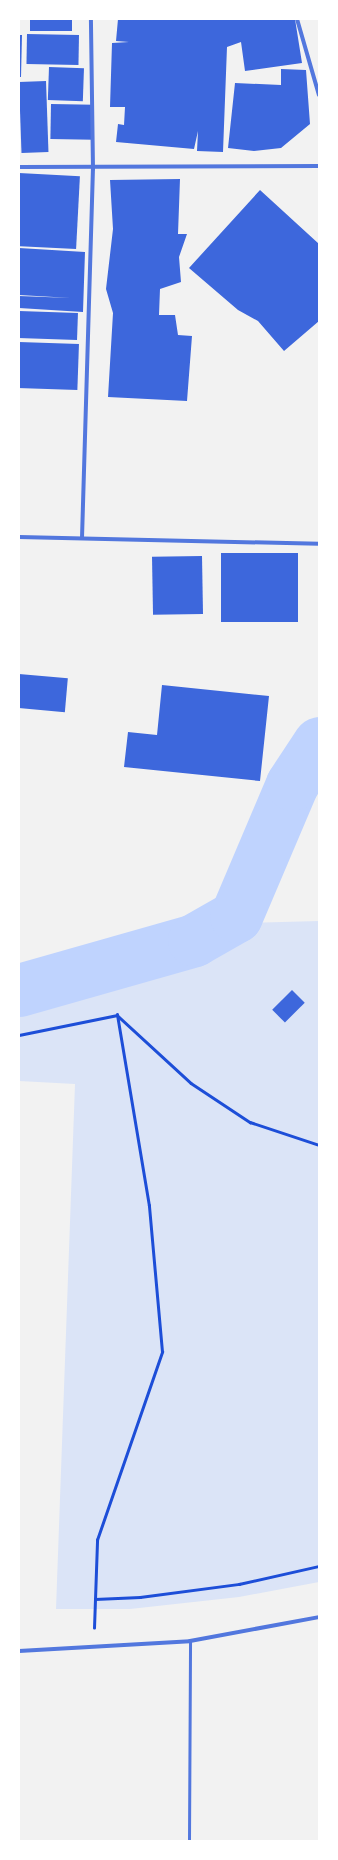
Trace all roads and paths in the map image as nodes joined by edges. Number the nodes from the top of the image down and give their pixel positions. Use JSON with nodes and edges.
{"nodes":[{"id":1,"x":91,"y":19,"type":"edge"},
{"id":2,"x":297,"y":19,"type":"edge"},
{"id":3,"x":319,"y":95,"type":"edge"},
{"id":4,"x":319,"y":166,"type":"edge"},
{"id":5,"x":19,"y":167,"type":"edge"},
{"id":6,"x":93,"y":169,"type":"junction"},
{"id":7,"x":19,"y":537,"type":"edge"},
{"id":8,"x":82,"y":538,"type":"junction"},
{"id":9,"x":319,"y":544,"type":"edge"},
{"id":10,"x":117,"y":1015,"type":"junction"},
{"id":11,"x":19,"y":1035,"type":"edge"},
{"id":12,"x":319,"y":1145,"type":"edge"},
{"id":13,"x":319,"y":1566,"type":"edge"},
{"id":14,"x":95,"y":1599,"type":"junction"},
{"id":15,"x":319,"y":1617,"type":"edge"},
{"id":16,"x":190,"y":1642,"type":"junction"},
{"id":17,"x":93,"y":1647,"type":"junction"},
{"id":18,"x":19,"y":1652,"type":"edge"},
{"id":19,"x":189,"y":1841,"type":"edge"}],
"edges":[{"from":1,"to":6,"type":"street"},
{"from":2,"to":3,"type":"street"},
{"from":4,"to":6,"type":"street"},
{"from":5,"to":6,"type":"street"},
{"from":6,"to":8,"type":"street"},
{"from":7,"to":8,"type":"street"},
{"from":8,"to":9,"type":"street"},
{"from":10,"to":11,"type":"path"},
{"from":10,"to":12,"type":"path"},
{"from":10,"to":14,"type":"path"},
{"from":13,"to":14,"type":"path"},
{"from":14,"to":17,"type":"path"},
{"from":15,"to":16,"type":"street"},
{"from":16,"to":17,"type":"street"},
{"from":16,"to":19,"type":"lane"},
{"from":17,"to":18,"type":"street"}]}
